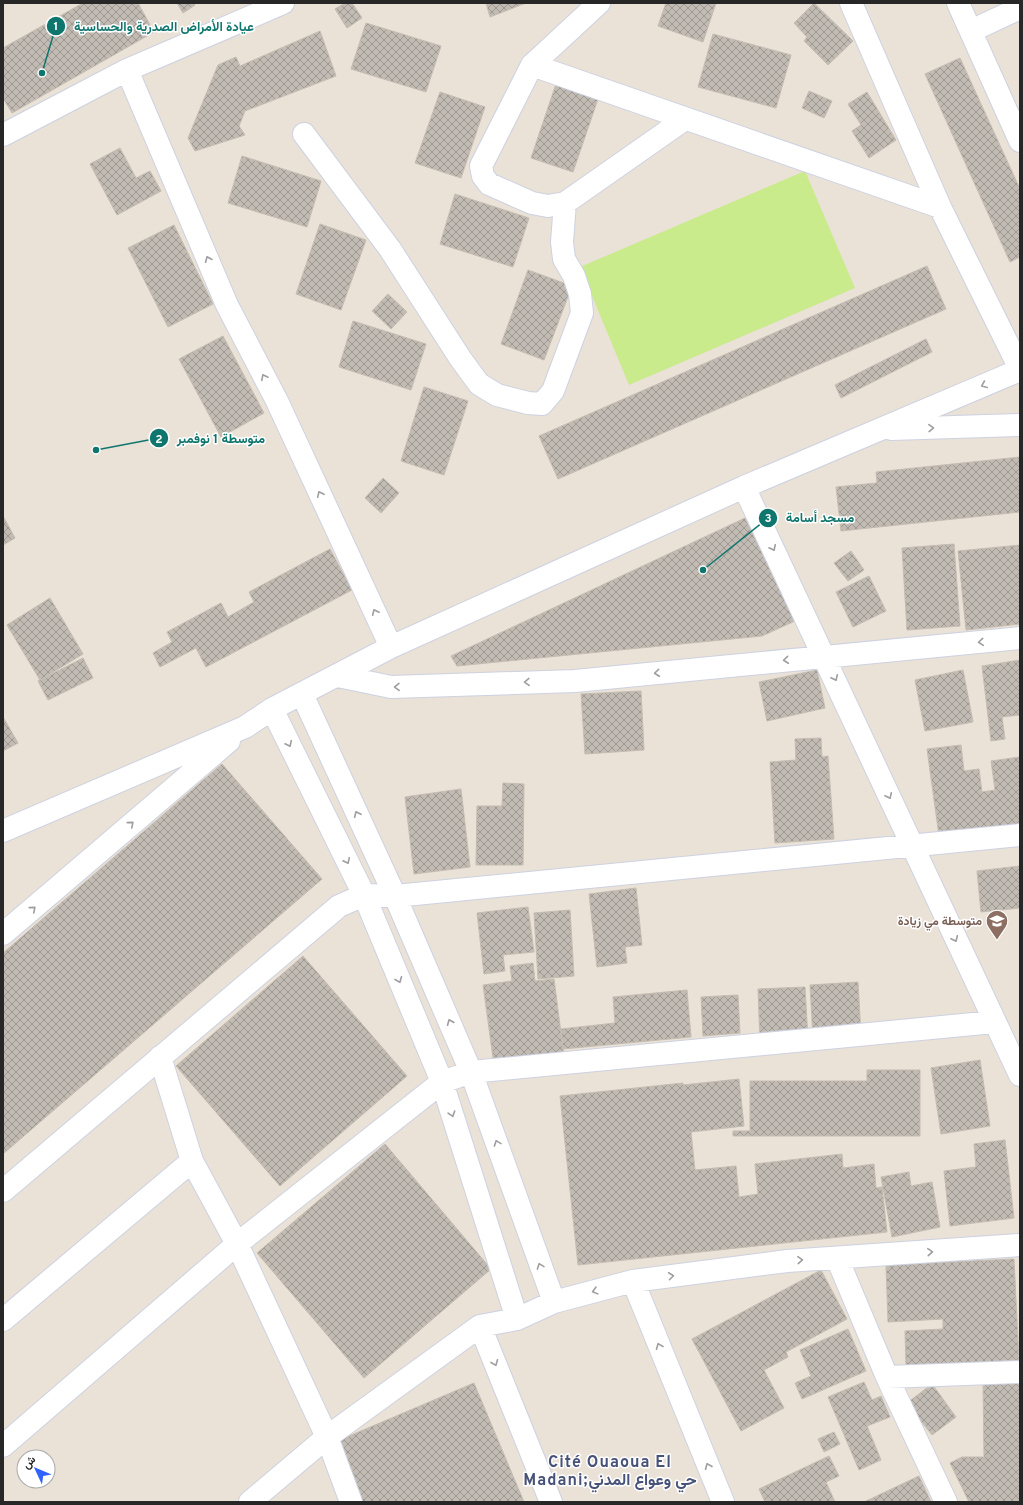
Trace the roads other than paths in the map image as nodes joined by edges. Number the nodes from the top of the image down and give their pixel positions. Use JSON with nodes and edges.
{"nodes":[{"id":1,"x":283,"y":3,"type":"edge"},
{"id":2,"x":599,"y":3,"type":"edge"},
{"id":3,"x":851,"y":3,"type":"edge"},
{"id":4,"x":958,"y":3,"type":"edge"},
{"id":5,"x":1020,"y":8,"type":"edge"},
{"id":6,"x":971,"y":31,"type":"junction"},
{"id":7,"x":532,"y":64,"type":"junction"},
{"id":8,"x":127,"y":70,"type":"junction"},
{"id":9,"x":685,"y":119,"type":"junction"},
{"id":10,"x":304,"y":134,"type":"dead end"},
{"id":11,"x":3,"y":136,"type":"edge"},
{"id":12,"x":1020,"y":141,"type":"edge"},
{"id":13,"x":565,"y":203,"type":"junction"},
{"id":14,"x":940,"y":207,"type":"junction"},
{"id":15,"x":1020,"y":369,"type":"edge"},
{"id":16,"x":1020,"y":425,"type":"edge"},
{"id":17,"x":878,"y":429,"type":"junction"},
{"id":18,"x":744,"y":487,"type":"junction"},
{"id":19,"x":1020,"y":638,"type":"edge"},
{"id":20,"x":391,"y":647,"type":"junction"},
{"id":21,"x":825,"y":656,"type":"junction"},
{"id":22,"x":338,"y":676,"type":"junction"},
{"id":23,"x":302,"y":694,"type":"junction"},
{"id":24,"x":272,"y":709,"type":"junction"},
{"id":25,"x":245,"y":727,"type":"junction"},
{"id":26,"x":3,"y":831,"type":"edge"},
{"id":27,"x":1020,"y":834,"type":"edge"},
{"id":28,"x":912,"y":846,"type":"junction"},
{"id":29,"x":364,"y":895,"type":"junction"},
{"id":30,"x":395,"y":896,"type":"junction"},
{"id":31,"x":3,"y":934,"type":"edge"},
{"id":32,"x":994,"y":1022,"type":"junction"},
{"id":33,"x":160,"y":1057,"type":"junction"},
{"id":34,"x":471,"y":1072,"type":"junction"},
{"id":35,"x":1020,"y":1075,"type":"edge"},
{"id":36,"x":442,"y":1082,"type":"junction"},
{"id":37,"x":192,"y":1161,"type":"junction"},
{"id":38,"x":3,"y":1191,"type":"edge"},
{"id":39,"x":237,"y":1244,"type":"junction"},
{"id":40,"x":1020,"y":1245,"type":"edge"},
{"id":41,"x":1020,"y":1249,"type":"edge"},
{"id":42,"x":837,"y":1258,"type":"junction"},
{"id":43,"x":633,"y":1281,"type":"junction"},
{"id":44,"x":554,"y":1302,"type":"junction"},
{"id":45,"x":3,"y":1320,"type":"edge"},
{"id":46,"x":517,"y":1320,"type":"junction"},
{"id":47,"x":480,"y":1326,"type":"junction"},
{"id":48,"x":1020,"y":1372,"type":"edge"},
{"id":49,"x":887,"y":1377,"type":"junction"},
{"id":50,"x":327,"y":1437,"type":"junction"},
{"id":51,"x":3,"y":1446,"type":"edge"},
{"id":52,"x":250,"y":1502,"type":"edge"},
{"id":53,"x":351,"y":1502,"type":"edge"},
{"id":54,"x":551,"y":1502,"type":"edge"},
{"id":55,"x":723,"y":1502,"type":"edge"},
{"id":56,"x":946,"y":1502,"type":"edge"}],
"edges":[{"from":1,"to":8,"type":"street"},
{"from":2,"to":7,"type":"street"},
{"from":3,"to":14,"type":"street"},
{"from":4,"to":6,"type":"street"},
{"from":5,"to":6,"type":"street"},
{"from":6,"to":12,"type":"street"},
{"from":7,"to":9,"type":"street"},
{"from":7,"to":13,"type":"street"},
{"from":8,"to":11,"type":"street"},
{"from":20,"to":8,"type":"street","one_way":true},
{"from":9,"to":13,"type":"street"},
{"from":9,"to":14,"type":"street"},
{"from":10,"to":13,"type":"street"},
{"from":14,"to":15,"type":"street"},
{"from":15,"to":17,"type":"street","one_way":true},
{"from":17,"to":16,"type":"street","one_way":true},
{"from":17,"to":18,"type":"street"},
{"from":18,"to":20,"type":"street"},
{"from":18,"to":21,"type":"street","one_way":true},
{"from":19,"to":21,"type":"street","one_way":true},
{"from":20,"to":22,"type":"street"},
{"from":21,"to":22,"type":"street","one_way":true},
{"from":21,"to":28,"type":"street","one_way":true},
{"from":22,"to":23,"type":"street"},
{"from":23,"to":24,"type":"street"},
{"from":30,"to":23,"type":"street","one_way":true},
{"from":24,"to":25,"type":"street"},
{"from":24,"to":29,"type":"street","one_way":true},
{"from":25,"to":26,"type":"street"},
{"from":31,"to":25,"type":"street","one_way":true},
{"from":27,"to":28,"type":"street"},
{"from":28,"to":30,"type":"street"},
{"from":28,"to":32,"type":"street","one_way":true},
{"from":29,"to":30,"type":"street"},
{"from":29,"to":33,"type":"street"},
{"from":29,"to":36,"type":"street","one_way":true},
{"from":34,"to":30,"type":"street","one_way":true},
{"from":32,"to":34,"type":"street"},
{"from":32,"to":35,"type":"street"},
{"from":33,"to":37,"type":"street"},
{"from":33,"to":38,"type":"street"},
{"from":34,"to":36,"type":"street"},
{"from":44,"to":34,"type":"street","one_way":true},
{"from":36,"to":39,"type":"street"},
{"from":36,"to":46,"type":"street","one_way":true},
{"from":37,"to":39,"type":"street"},
{"from":37,"to":45,"type":"street"},
{"from":39,"to":50,"type":"street"},
{"from":39,"to":51,"type":"street"},
{"from":40,"to":41,"type":"street"},
{"from":42,"to":40,"type":"street","one_way":true},
{"from":43,"to":42,"type":"street","one_way":true},
{"from":42,"to":49,"type":"street"},
{"from":43,"to":44,"type":"street","one_way":true},
{"from":55,"to":43,"type":"street","one_way":true},
{"from":44,"to":46,"type":"street"},
{"from":46,"to":47,"type":"street"},
{"from":47,"to":50,"type":"street"},
{"from":47,"to":54,"type":"street","one_way":true},
{"from":48,"to":49,"type":"street"},
{"from":49,"to":56,"type":"street"},
{"from":50,"to":52,"type":"street"},
{"from":50,"to":53,"type":"street"}]}
